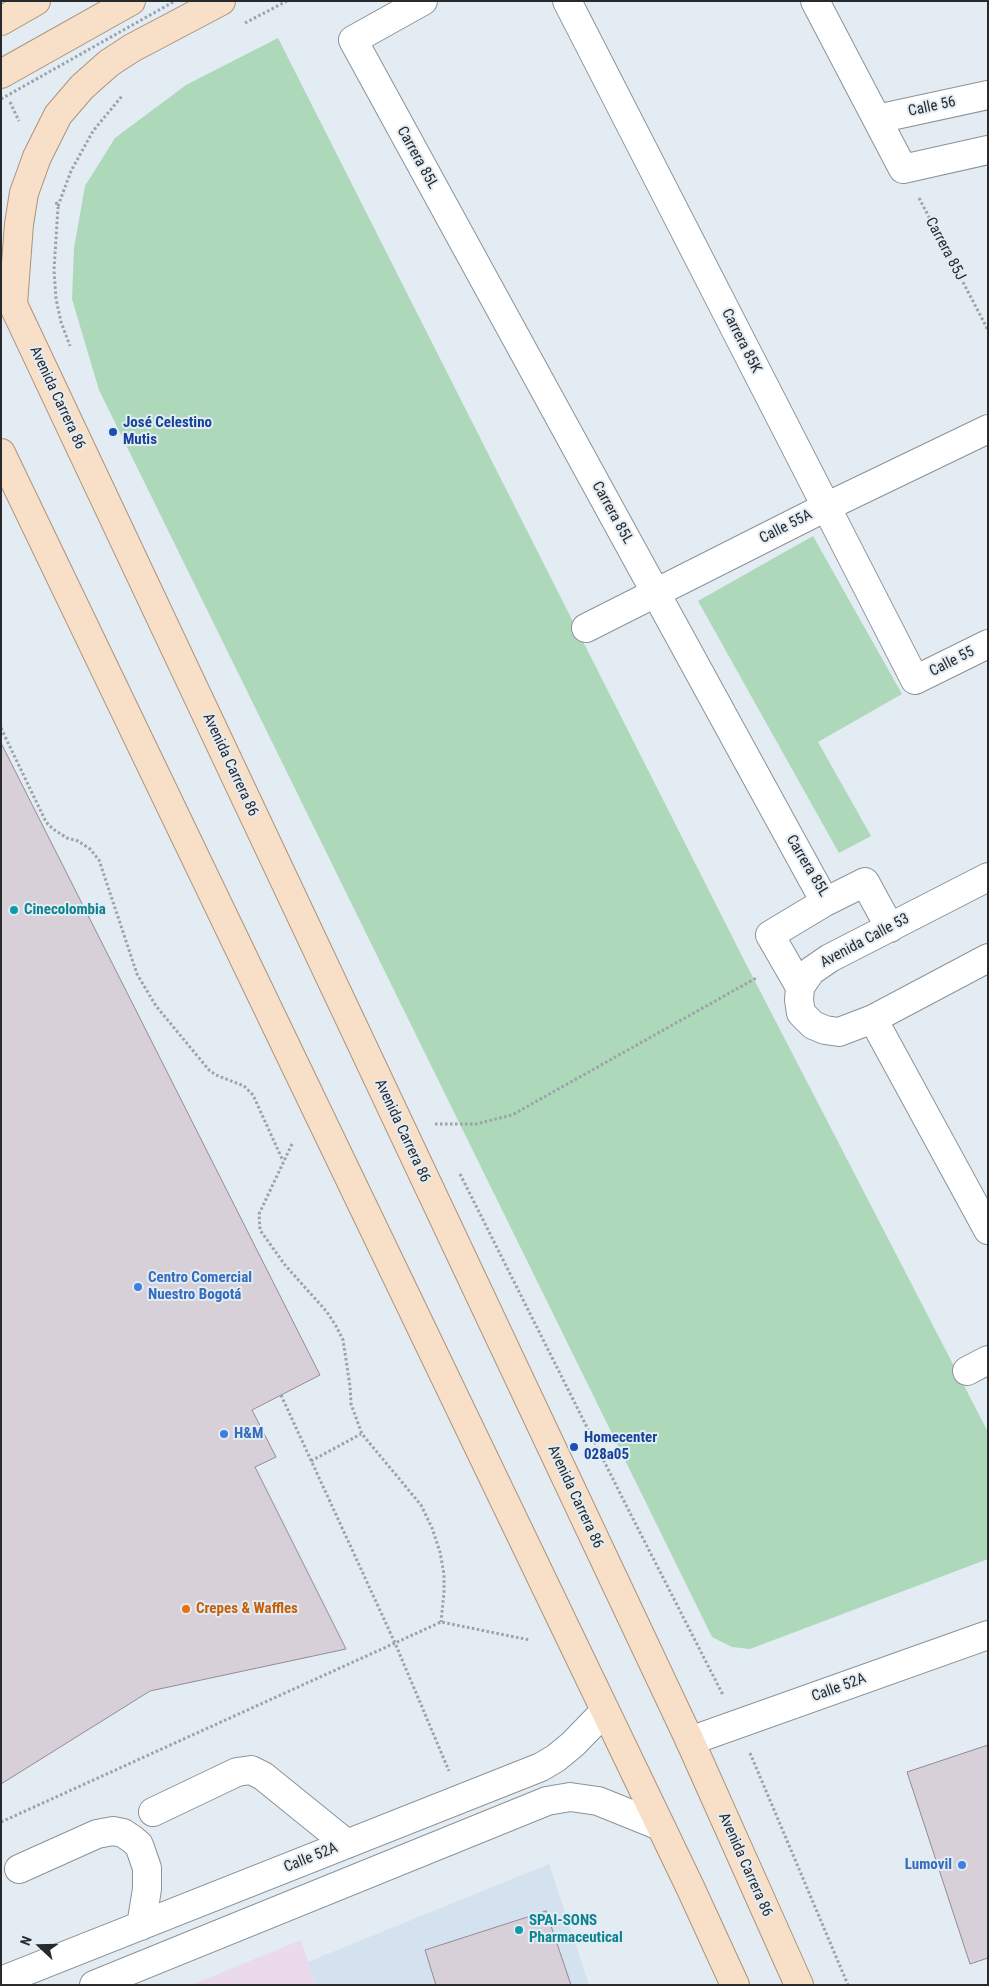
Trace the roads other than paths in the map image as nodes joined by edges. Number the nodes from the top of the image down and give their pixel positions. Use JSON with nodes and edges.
{"nodes":[{"id":1,"x":36,"y":1,"type":"edge"},
{"id":2,"x":131,"y":1,"type":"edge"},
{"id":3,"x":221,"y":1,"type":"edge"},
{"id":4,"x":423,"y":1,"type":"edge"},
{"id":5,"x":567,"y":1,"type":"edge"},
{"id":6,"x":815,"y":1,"type":"edge"},
{"id":7,"x":1,"y":21,"type":"edge"},
{"id":8,"x":1,"y":74,"type":"edge"},
{"id":9,"x":988,"y":96,"type":"edge"},
{"id":10,"x":877,"y":119,"type":"junction"},
{"id":11,"x":988,"y":150,"type":"edge"},
{"id":12,"x":1,"y":279,"type":"edge"},
{"id":13,"x":13,"y":305,"type":"junction"},
{"id":14,"x":988,"y":429,"type":"edge"},
{"id":15,"x":1,"y":453,"type":"edge"},
{"id":16,"x":826,"y":507,"type":"junction"},
{"id":17,"x":656,"y":594,"type":"junction"},
{"id":18,"x":586,"y":628,"type":"dead end"},
{"id":19,"x":988,"y":644,"type":"edge"},
{"id":20,"x":915,"y":680,"type":"joint"},
{"id":21,"x":988,"y":877,"type":"edge"},
{"id":22,"x":825,"y":902,"type":"junction"},
{"id":23,"x":890,"y":928,"type":"junction"},
{"id":24,"x":988,"y":958,"type":"edge"},
{"id":25,"x":800,"y":987,"type":"junction"},
{"id":26,"x":872,"y":1019,"type":"junction"},
{"id":27,"x":988,"y":1230,"type":"edge"},
{"id":28,"x":988,"y":1635,"type":"edge"},
{"id":29,"x":605,"y":1711,"type":"junction"},
{"id":30,"x":690,"y":1741,"type":"junction"},
{"id":31,"x":153,"y":1812,"type":"dead end"},
{"id":32,"x":660,"y":1826,"type":"junction"},
{"id":33,"x":347,"y":1844,"type":"junction"},
{"id":34,"x":19,"y":1869,"type":"dead end"},
{"id":35,"x":141,"y":1926,"type":"junction"},
{"id":36,"x":1,"y":1981,"type":"edge"},
{"id":37,"x":94,"y":1985,"type":"edge"},
{"id":38,"x":735,"y":1985,"type":"edge"},
{"id":39,"x":799,"y":1985,"type":"edge"}],
"edges":[{"from":1,"to":7,"type":"main road"},
{"from":2,"to":8,"type":"main road"},
{"from":3,"to":13,"type":"main road"},
{"from":4,"to":17,"type":"street","name":"Carrera 85L"},
{"from":5,"to":16,"type":"street","name":"Carrera 85K"},
{"from":6,"to":10,"type":"street"},
{"from":9,"to":10,"type":"street","name":"Calle 56"},
{"from":10,"to":11,"type":"street"},
{"from":12,"to":13,"type":"main road","name":"Avenida Carrera 86"},
{"from":13,"to":30,"type":"main road","name":"Avenida Carrera 86"},
{"from":14,"to":16,"type":"street","name":"Calle 55A"},
{"from":15,"to":29,"type":"main road"},
{"from":16,"to":17,"type":"street","name":"Calle 55A"},
{"from":16,"to":20,"type":"street","name":"Carrera 85K"},
{"from":17,"to":18,"type":"street","name":"Calle 55A"},
{"from":17,"to":22,"type":"street","name":"Carrera 85L"},
{"from":19,"to":20,"type":"street","name":"Calle 55"},
{"from":21,"to":23,"type":"street","name":"Avenida Calle 53"},
{"from":22,"to":23,"type":"street","name":"Carrera 85L"},
{"from":22,"to":25,"type":"street"},
{"from":23,"to":25,"type":"street","name":"Avenida Calle 53"},
{"from":24,"to":26,"type":"street"},
{"from":25,"to":26,"type":"street"},
{"from":26,"to":27,"type":"street"},
{"from":28,"to":30,"type":"street","name":"Calle 52A"},
{"from":29,"to":32,"type":"main road"},
{"from":29,"to":33,"type":"street","name":"Calle 52A"},
{"from":30,"to":39,"type":"main road","name":"Avenida Carrera 86"},
{"from":31,"to":33,"type":"street"},
{"from":32,"to":37,"type":"street"},
{"from":32,"to":38,"type":"main road"},
{"from":33,"to":35,"type":"street","name":"Calle 52A"},
{"from":34,"to":35,"type":"street"},
{"from":35,"to":36,"type":"street","name":"Calle 52A"}]}
